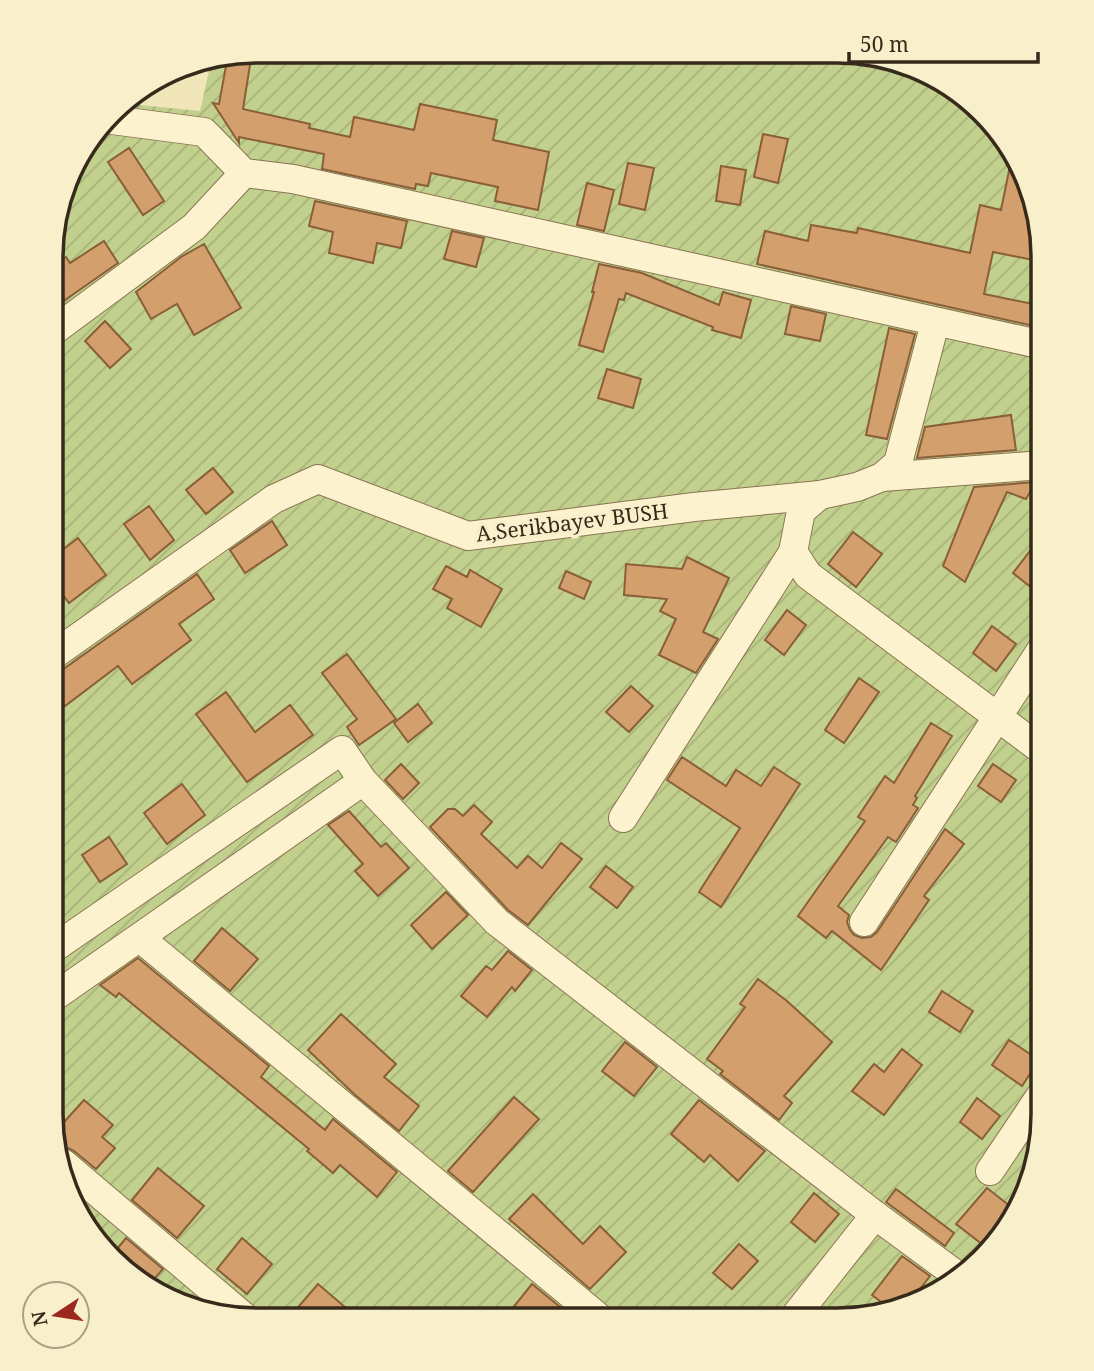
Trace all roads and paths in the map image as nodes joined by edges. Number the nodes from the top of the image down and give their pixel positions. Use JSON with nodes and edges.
{"nodes":[{"id":1,"x":119,"y":121,"type":"edge"},
{"id":2,"x":244,"y":173,"type":"junction"},
{"id":3,"x":63,"y":323,"type":"edge"},
{"id":4,"x":934,"y":323,"type":"junction"},
{"id":5,"x":1031,"y":343,"type":"edge"},
{"id":6,"x":1031,"y":466,"type":"edge"},
{"id":7,"x":882,"y":477,"type":"junction"},
{"id":8,"x":820,"y":495,"type":"junction"},
{"id":9,"x":793,"y":552,"type":"junction"},
{"id":10,"x":63,"y":648,"type":"edge"},
{"id":11,"x":1031,"y":666,"type":"edge"},
{"id":12,"x":997,"y":718,"type":"junction"},
{"id":13,"x":1031,"y":742,"type":"edge"},
{"id":14,"x":363,"y":781,"type":"junction"},
{"id":15,"x":623,"y":818,"type":"dead end"},
{"id":16,"x":864,"y":922,"type":"dead end"},
{"id":17,"x":140,"y":938,"type":"junction"},
{"id":18,"x":63,"y":942,"type":"edge"},
{"id":19,"x":63,"y":991,"type":"edge"},
{"id":20,"x":1031,"y":1110,"type":"edge"},
{"id":21,"x":72,"y":1171,"type":"edge"},
{"id":22,"x":990,"y":1171,"type":"dead end"},
{"id":23,"x":875,"y":1214,"type":"junction"},
{"id":24,"x":951,"y":1271,"type":"edge"},
{"id":25,"x":231,"y":1306,"type":"edge"},
{"id":26,"x":587,"y":1308,"type":"edge"},
{"id":27,"x":801,"y":1308,"type":"edge"}],
"edges":[{"from":1,"to":2,"type":"street"},
{"from":2,"to":3,"type":"street"},
{"from":2,"to":4,"type":"street"},
{"from":4,"to":5,"type":"street"},
{"from":4,"to":7,"type":"street"},
{"from":6,"to":7,"type":"street","name":"A,Serikbayev BUSH"},
{"from":7,"to":8,"type":"street","name":"A,Serikbayev BUSH"},
{"from":8,"to":9,"type":"street"},
{"from":8,"to":10,"type":"street","name":"A,Serikbayev BUSH"},
{"from":9,"to":12,"type":"street"},
{"from":9,"to":15,"type":"street"},
{"from":11,"to":12,"type":"street"},
{"from":12,"to":13,"type":"street"},
{"from":12,"to":16,"type":"street"},
{"from":14,"to":17,"type":"street"},
{"from":14,"to":18,"type":"street"},
{"from":14,"to":23,"type":"street"},
{"from":17,"to":19,"type":"street"},
{"from":17,"to":26,"type":"street"},
{"from":20,"to":22,"type":"street"},
{"from":21,"to":25,"type":"street"},
{"from":23,"to":24,"type":"street"},
{"from":23,"to":27,"type":"street"}]}
